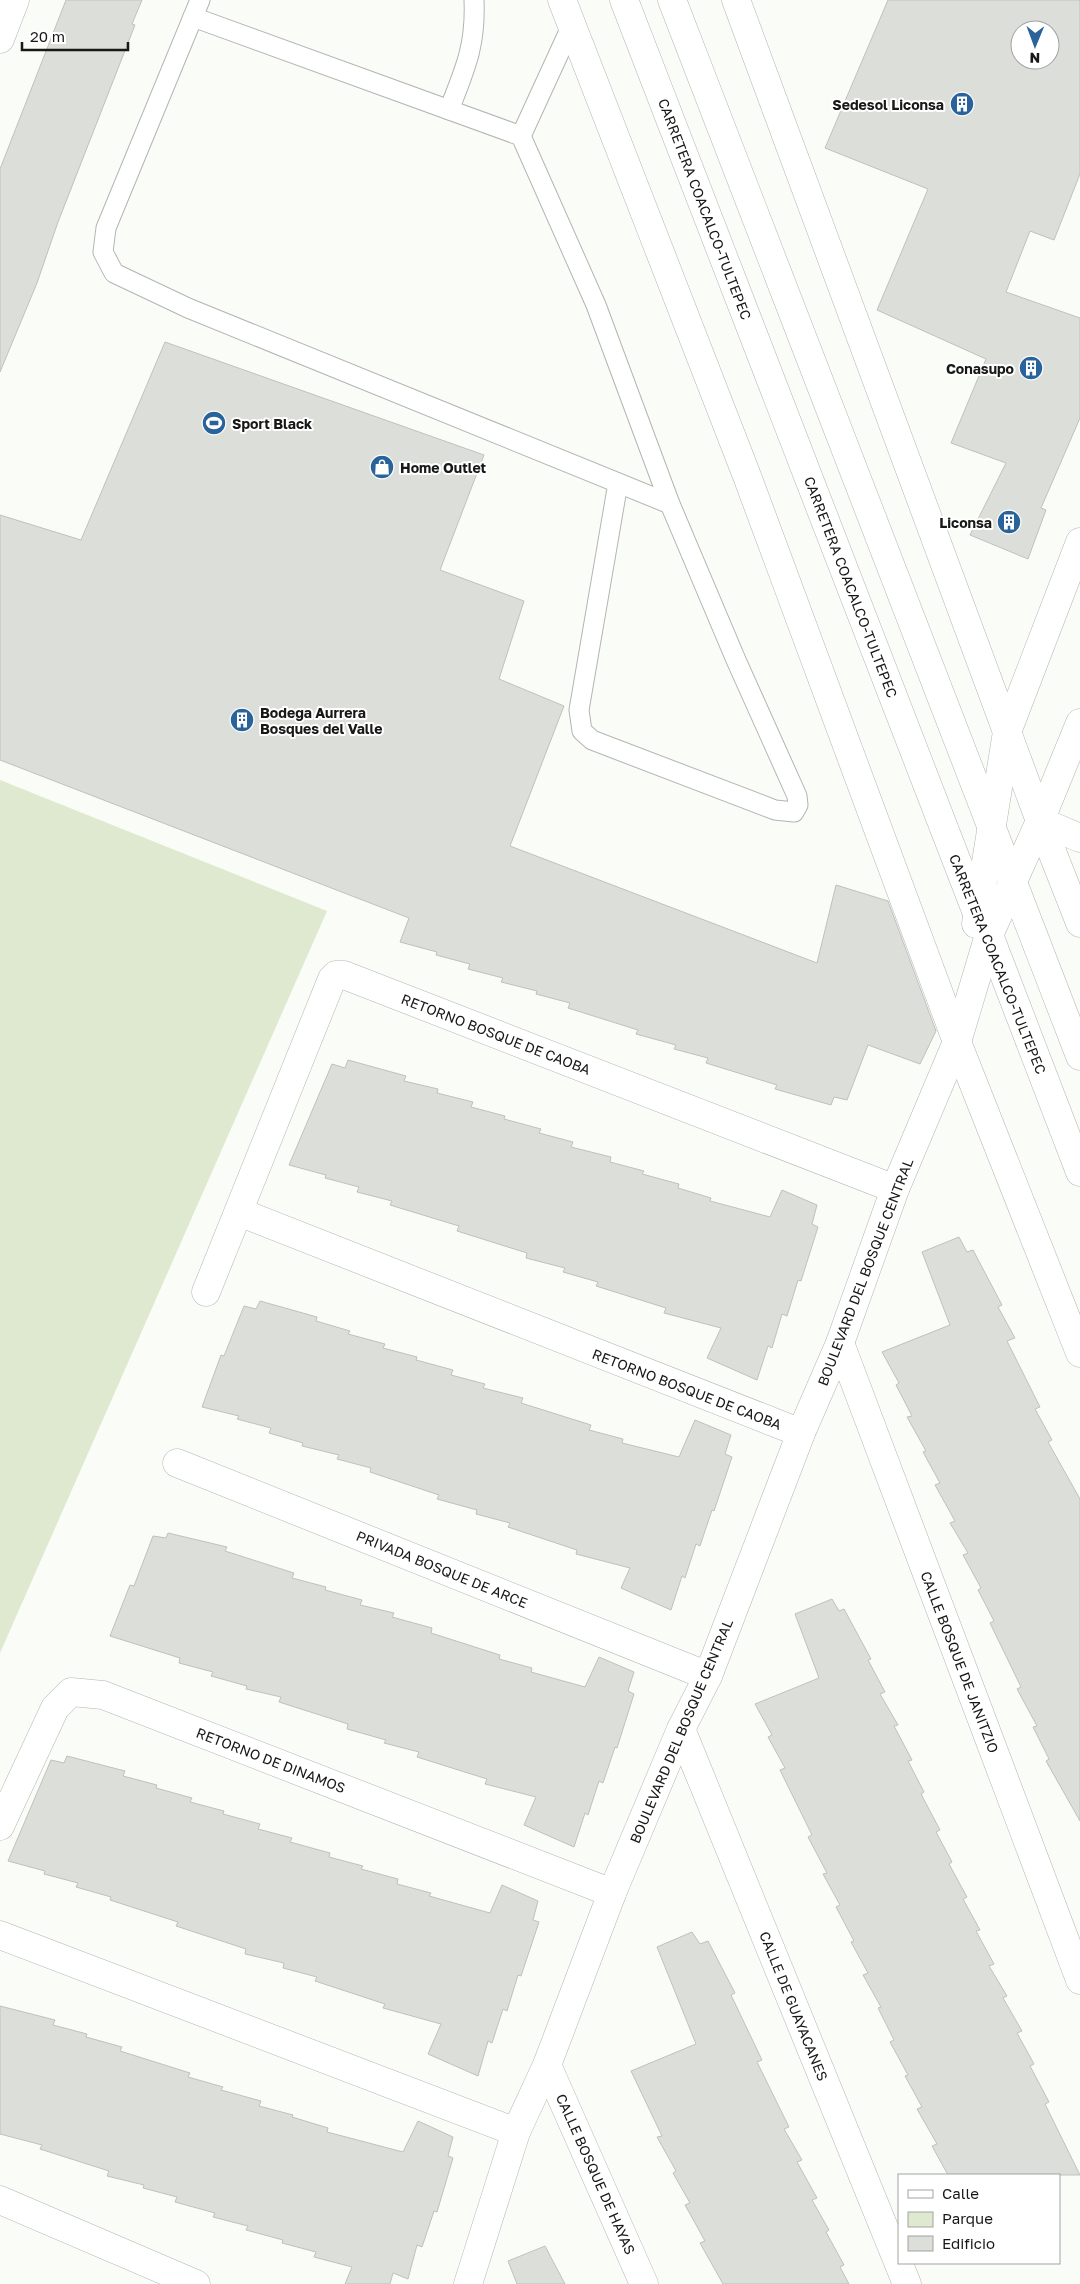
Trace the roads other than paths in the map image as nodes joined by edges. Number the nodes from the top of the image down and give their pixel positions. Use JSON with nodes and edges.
{"nodes":[{"id":1,"x":15,"y":0,"type":"edge"},
{"id":2,"x":474,"y":0,"type":"edge"},
{"id":3,"x":562,"y":0,"type":"edge"},
{"id":4,"x":624,"y":0,"type":"edge"},
{"id":5,"x":672,"y":0,"type":"edge"},
{"id":6,"x":736,"y":0,"type":"edge"},
{"id":7,"x":197,"y":8,"type":"edge"},
{"id":8,"x":571,"y":27,"type":"junction"},
{"id":9,"x":0,"y":39,"type":"edge"},
{"id":10,"x":449,"y":110,"type":"junction"},
{"id":11,"x":520,"y":136,"type":"junction"},
{"id":12,"x":618,"y":482,"type":"junction"},
{"id":13,"x":670,"y":504,"type":"junction"},
{"id":14,"x":1080,"y":542,"type":"edge"},
{"id":15,"x":1080,"y":723,"type":"edge"},
{"id":16,"x":1007,"y":732,"type":"junction"},
{"id":17,"x":1040,"y":822,"type":"junction"},
{"id":18,"x":992,"y":827,"type":"junction"},
{"id":19,"x":1080,"y":838,"type":"edge"},
{"id":20,"x":1012,"y":882,"type":"junction"},
{"id":21,"x":1080,"y":923,"type":"edge"},
{"id":22,"x":984,"y":925,"type":"junction"},
{"id":23,"x":957,"y":1042,"type":"junction"},
{"id":24,"x":1080,"y":1056,"type":"edge"},
{"id":25,"x":1080,"y":1172,"type":"edge"},
{"id":26,"x":895,"y":1189,"type":"junction"},
{"id":27,"x":239,"y":1212,"type":"junction"},
{"id":28,"x":206,"y":1292,"type":"dead end"},
{"id":29,"x":840,"y":1343,"type":"junction"},
{"id":30,"x":1080,"y":1353,"type":"edge"},
{"id":31,"x":801,"y":1433,"type":"junction"},
{"id":32,"x":176,"y":1463,"type":"dead end"},
{"id":33,"x":708,"y":1676,"type":"junction"},
{"id":34,"x":681,"y":1729,"type":"junction"},
{"id":35,"x":0,"y":1826,"type":"edge"},
{"id":36,"x":612,"y":1893,"type":"junction"},
{"id":37,"x":0,"y":1936,"type":"edge"},
{"id":38,"x":1080,"y":1980,"type":"edge"},
{"id":39,"x":547,"y":2065,"type":"junction"},
{"id":40,"x":516,"y":2132,"type":"junction"},
{"id":41,"x":0,"y":2200,"type":"edge"},
{"id":42,"x":898,"y":2262,"type":"edge"},
{"id":43,"x":899,"y":2264,"type":"edge"},
{"id":44,"x":196,"y":2284,"type":"edge"},
{"id":45,"x":468,"y":2284,"type":"edge"},
{"id":46,"x":644,"y":2284,"type":"edge"},
{"id":47,"x":907,"y":2284,"type":"edge"}],
"edges":[{"from":1,"to":9,"type":"street"},
{"from":2,"to":10,"type":"lane"},
{"from":3,"to":8,"type":"street"},
{"from":4,"to":22,"type":"street","name":"CARRETERA COACALCO-TULTEPEC"},
{"from":5,"to":18,"type":"street"},
{"from":6,"to":16,"type":"street"},
{"from":7,"to":10,"type":"lane"},
{"from":7,"to":12,"type":"lane"},
{"from":8,"to":11,"type":"lane"},
{"from":8,"to":23,"type":"street"},
{"from":10,"to":11,"type":"lane"},
{"from":11,"to":13,"type":"lane"},
{"from":12,"to":13,"type":"lane"},
{"from":12,"to":13,"type":"lane"},
{"from":14,"to":16,"type":"street","name":"BOULEVARD DEL BOSQUE CENTRAL"},
{"from":15,"to":17,"type":"street","name":"BOULEVARD DEL BOSQUE CENTRAL"},
{"from":16,"to":17,"type":"street"},
{"from":16,"to":18,"type":"street","name":"BOULEVARD DEL BOSQUE CENTRAL"},
{"from":17,"to":19,"type":"street"},
{"from":17,"to":20,"type":"street","name":"BOULEVARD DEL BOSQUE CENTRAL"},
{"from":17,"to":21,"type":"street"},
{"from":18,"to":20,"type":"street"},
{"from":18,"to":22,"type":"street","name":"BOULEVARD DEL BOSQUE CENTRAL"},
{"from":20,"to":22,"type":"street","name":"BOULEVARD DEL BOSQUE CENTRAL"},
{"from":20,"to":24,"type":"street"},
{"from":22,"to":23,"type":"street","name":"BOULEVARD DEL BOSQUE CENTRAL"},
{"from":22,"to":25,"type":"street","name":"CARRETERA COACALCO-TULTEPEC"},
{"from":23,"to":26,"type":"street","name":"BOULEVARD DEL BOSQUE CENTRAL"},
{"from":23,"to":30,"type":"street"},
{"from":26,"to":27,"type":"street","name":"RETORNO BOSQUE DE CAOBA"},
{"from":26,"to":29,"type":"street","name":"BOULEVARD DEL BOSQUE CENTRAL"},
{"from":27,"to":28,"type":"street","name":"RETORNO BOSQUE DE CAOBA"},
{"from":27,"to":31,"type":"street","name":"RETORNO BOSQUE DE CAOBA"},
{"from":29,"to":31,"type":"street","name":"BOULEVARD DEL BOSQUE CENTRAL"},
{"from":29,"to":38,"type":"street","name":"CALLE BOSQUE DE JANITZIO"},
{"from":31,"to":33,"type":"street","name":"BOULEVARD DEL BOSQUE CENTRAL"},
{"from":32,"to":33,"type":"street","name":"PRIVADA BOSQUE DE ARCE"},
{"from":33,"to":34,"type":"street","name":"BOULEVARD DEL BOSQUE CENTRAL"},
{"from":34,"to":36,"type":"street","name":"BOULEVARD DEL BOSQUE CENTRAL"},
{"from":34,"to":42,"type":"street","name":"CALLE DE GUAYACANES"},
{"from":35,"to":36,"type":"street","name":"RETORNO DE DINAMOS"},
{"from":36,"to":39,"type":"street","name":"BOULEVARD DEL BOSQUE CENTRAL"},
{"from":37,"to":40,"type":"street"},
{"from":39,"to":40,"type":"street","name":"BOULEVARD DEL BOSQUE CENTRAL"},
{"from":39,"to":46,"type":"street","name":"CALLE BOSQUE DE HAYAS"},
{"from":40,"to":45,"type":"street","name":"BOULEVARD DEL BOSQUE CENTRAL"},
{"from":41,"to":44,"type":"street"},
{"from":43,"to":47,"type":"street","name":"CALLE DE GUAYACANES"}]}
